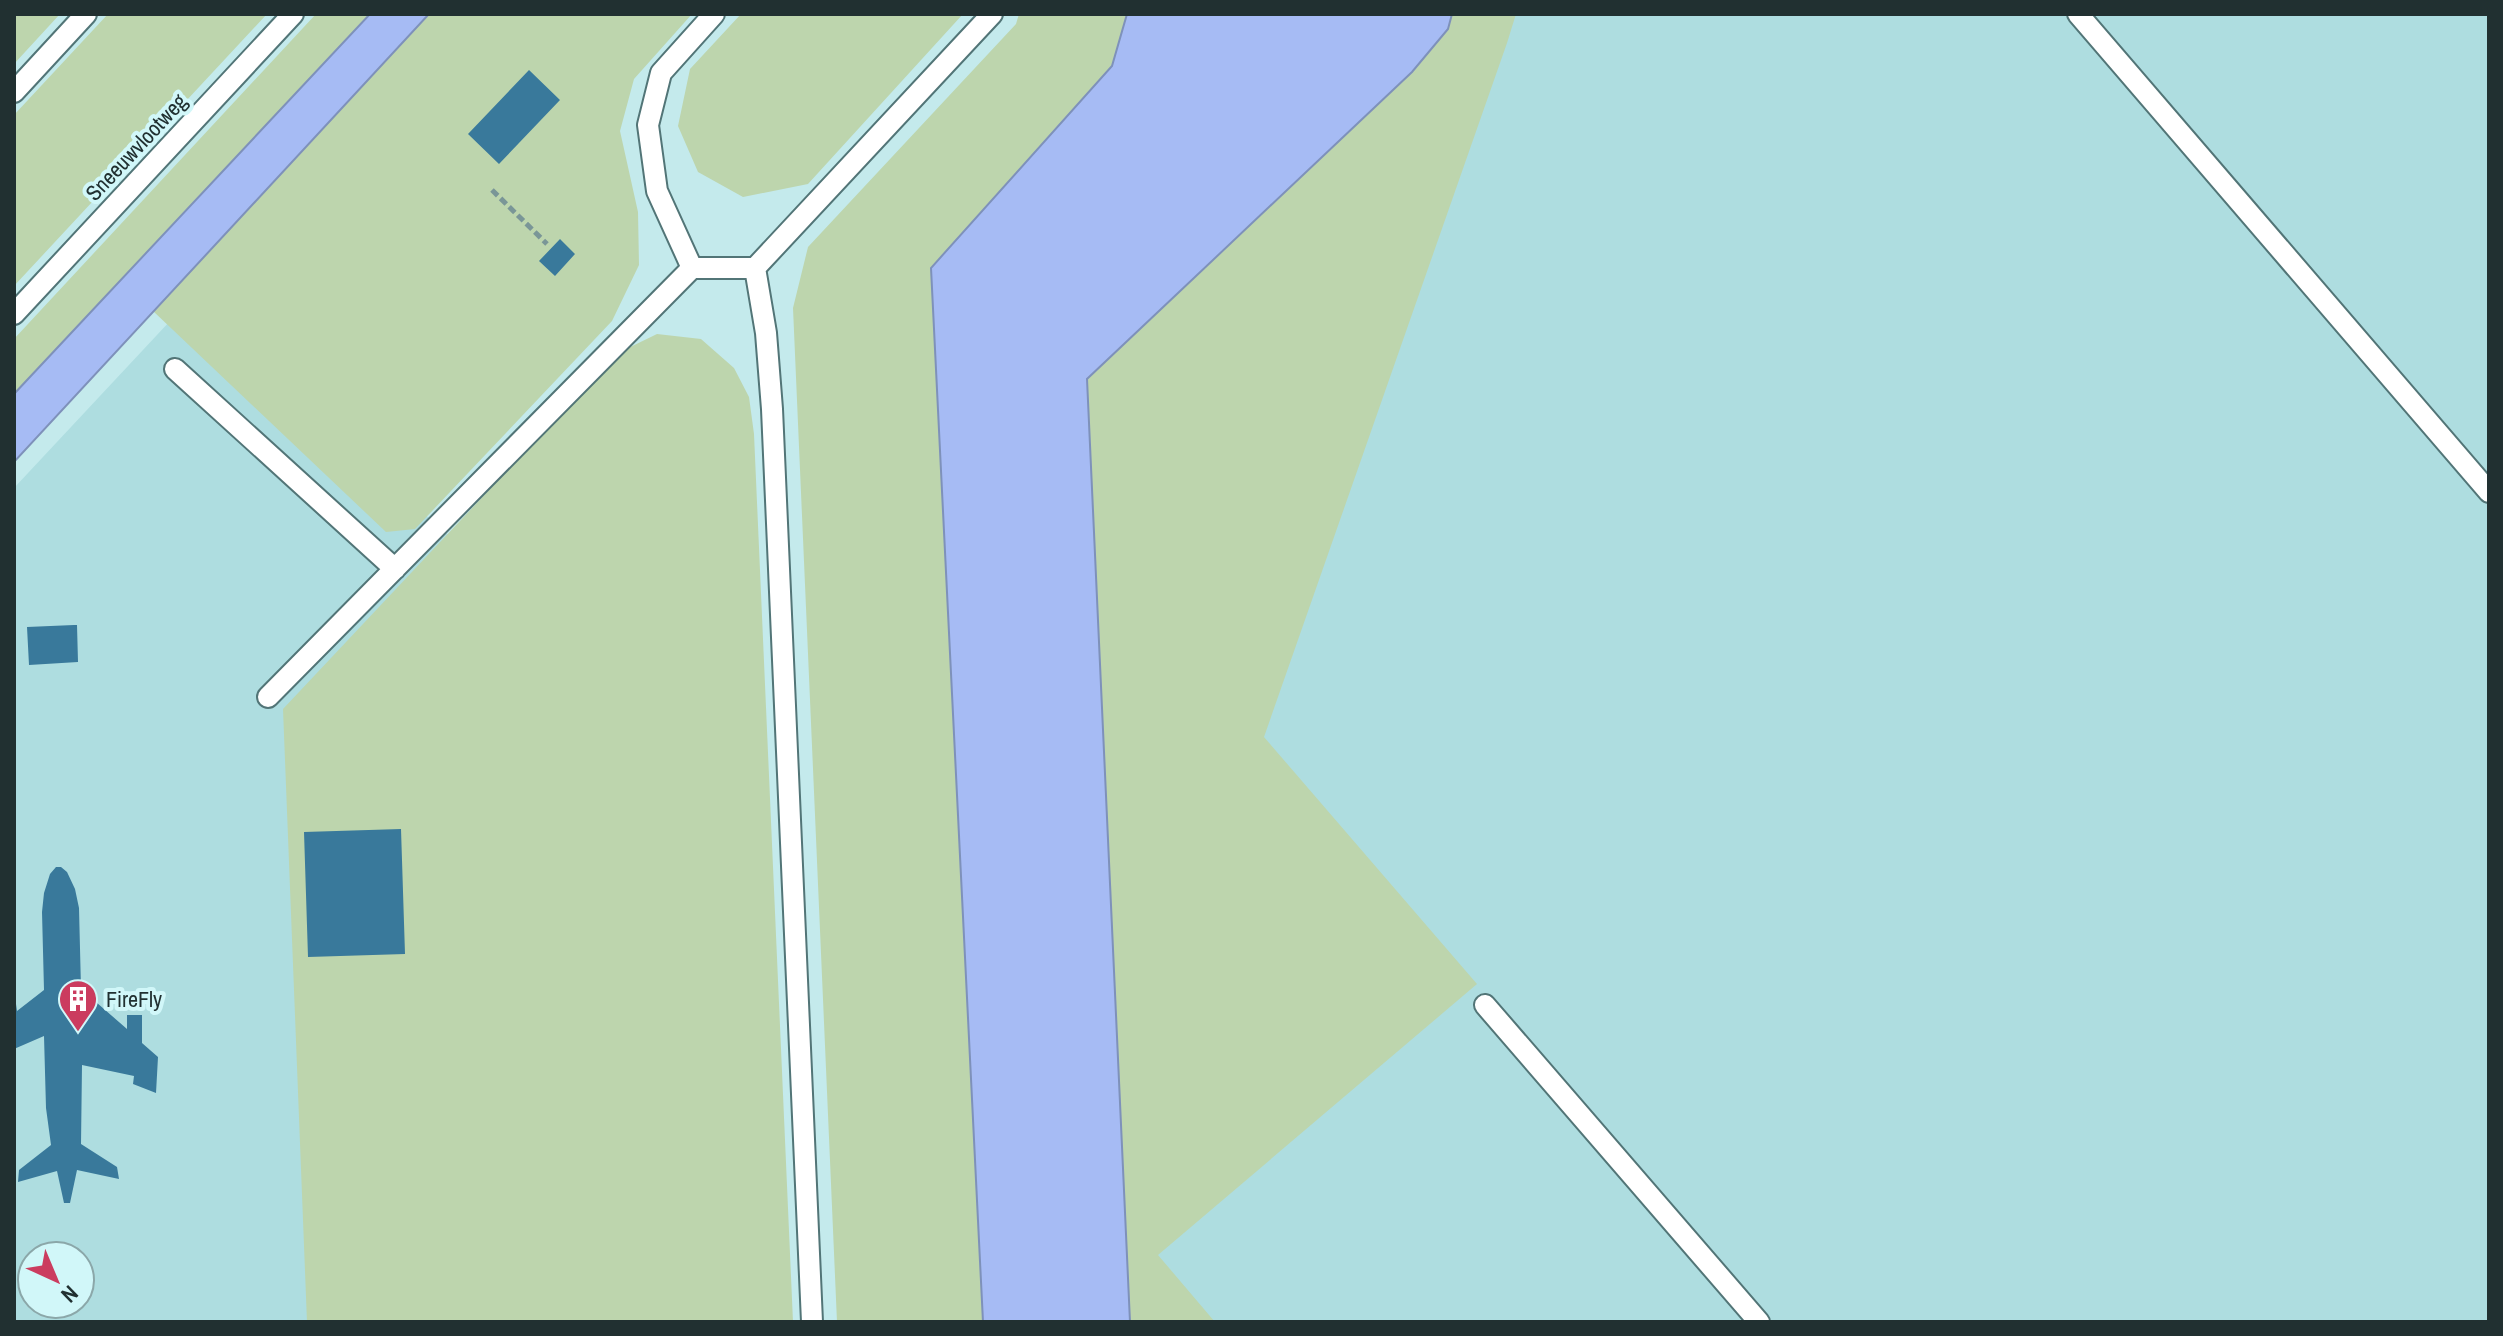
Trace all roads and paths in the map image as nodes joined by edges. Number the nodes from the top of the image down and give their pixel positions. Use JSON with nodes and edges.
{"nodes":[{"id":1,"x":86,"y":14,"type":"edge"},
{"id":2,"x":293,"y":14,"type":"edge"},
{"id":3,"x":714,"y":14,"type":"edge"},
{"id":4,"x":992,"y":14,"type":"edge"},
{"id":5,"x":2078,"y":14,"type":"edge"},
{"id":6,"x":14,"y":92,"type":"edge"},
{"id":7,"x":492,"y":190,"type":"dead end"},
{"id":8,"x":547,"y":244,"type":"dead end"},
{"id":9,"x":692,"y":268,"type":"junction"},
{"id":10,"x":755,"y":268,"type":"junction"},
{"id":11,"x":14,"y":314,"type":"edge"},
{"id":12,"x":175,"y":369,"type":"dead end"},
{"id":13,"x":2489,"y":492,"type":"edge"},
{"id":14,"x":395,"y":569,"type":"junction"},
{"id":15,"x":268,"y":697,"type":"dead end"},
{"id":16,"x":1485,"y":1005,"type":"dead end"},
{"id":17,"x":812,"y":1322,"type":"edge"},
{"id":18,"x":1759,"y":1322,"type":"edge"}],
"edges":[{"from":1,"to":6,"type":"lane"},
{"from":2,"to":11,"type":"lane","name":"Sneeuwvlootweg"},
{"from":3,"to":9,"type":"lane"},
{"from":4,"to":10,"type":"lane"},
{"from":5,"to":13,"type":"lane"},
{"from":7,"to":8,"type":"path"},
{"from":9,"to":10,"type":"lane"},
{"from":9,"to":14,"type":"lane"},
{"from":10,"to":17,"type":"lane"},
{"from":12,"to":14,"type":"lane"},
{"from":14,"to":15,"type":"lane"},
{"from":16,"to":18,"type":"lane"}]}
